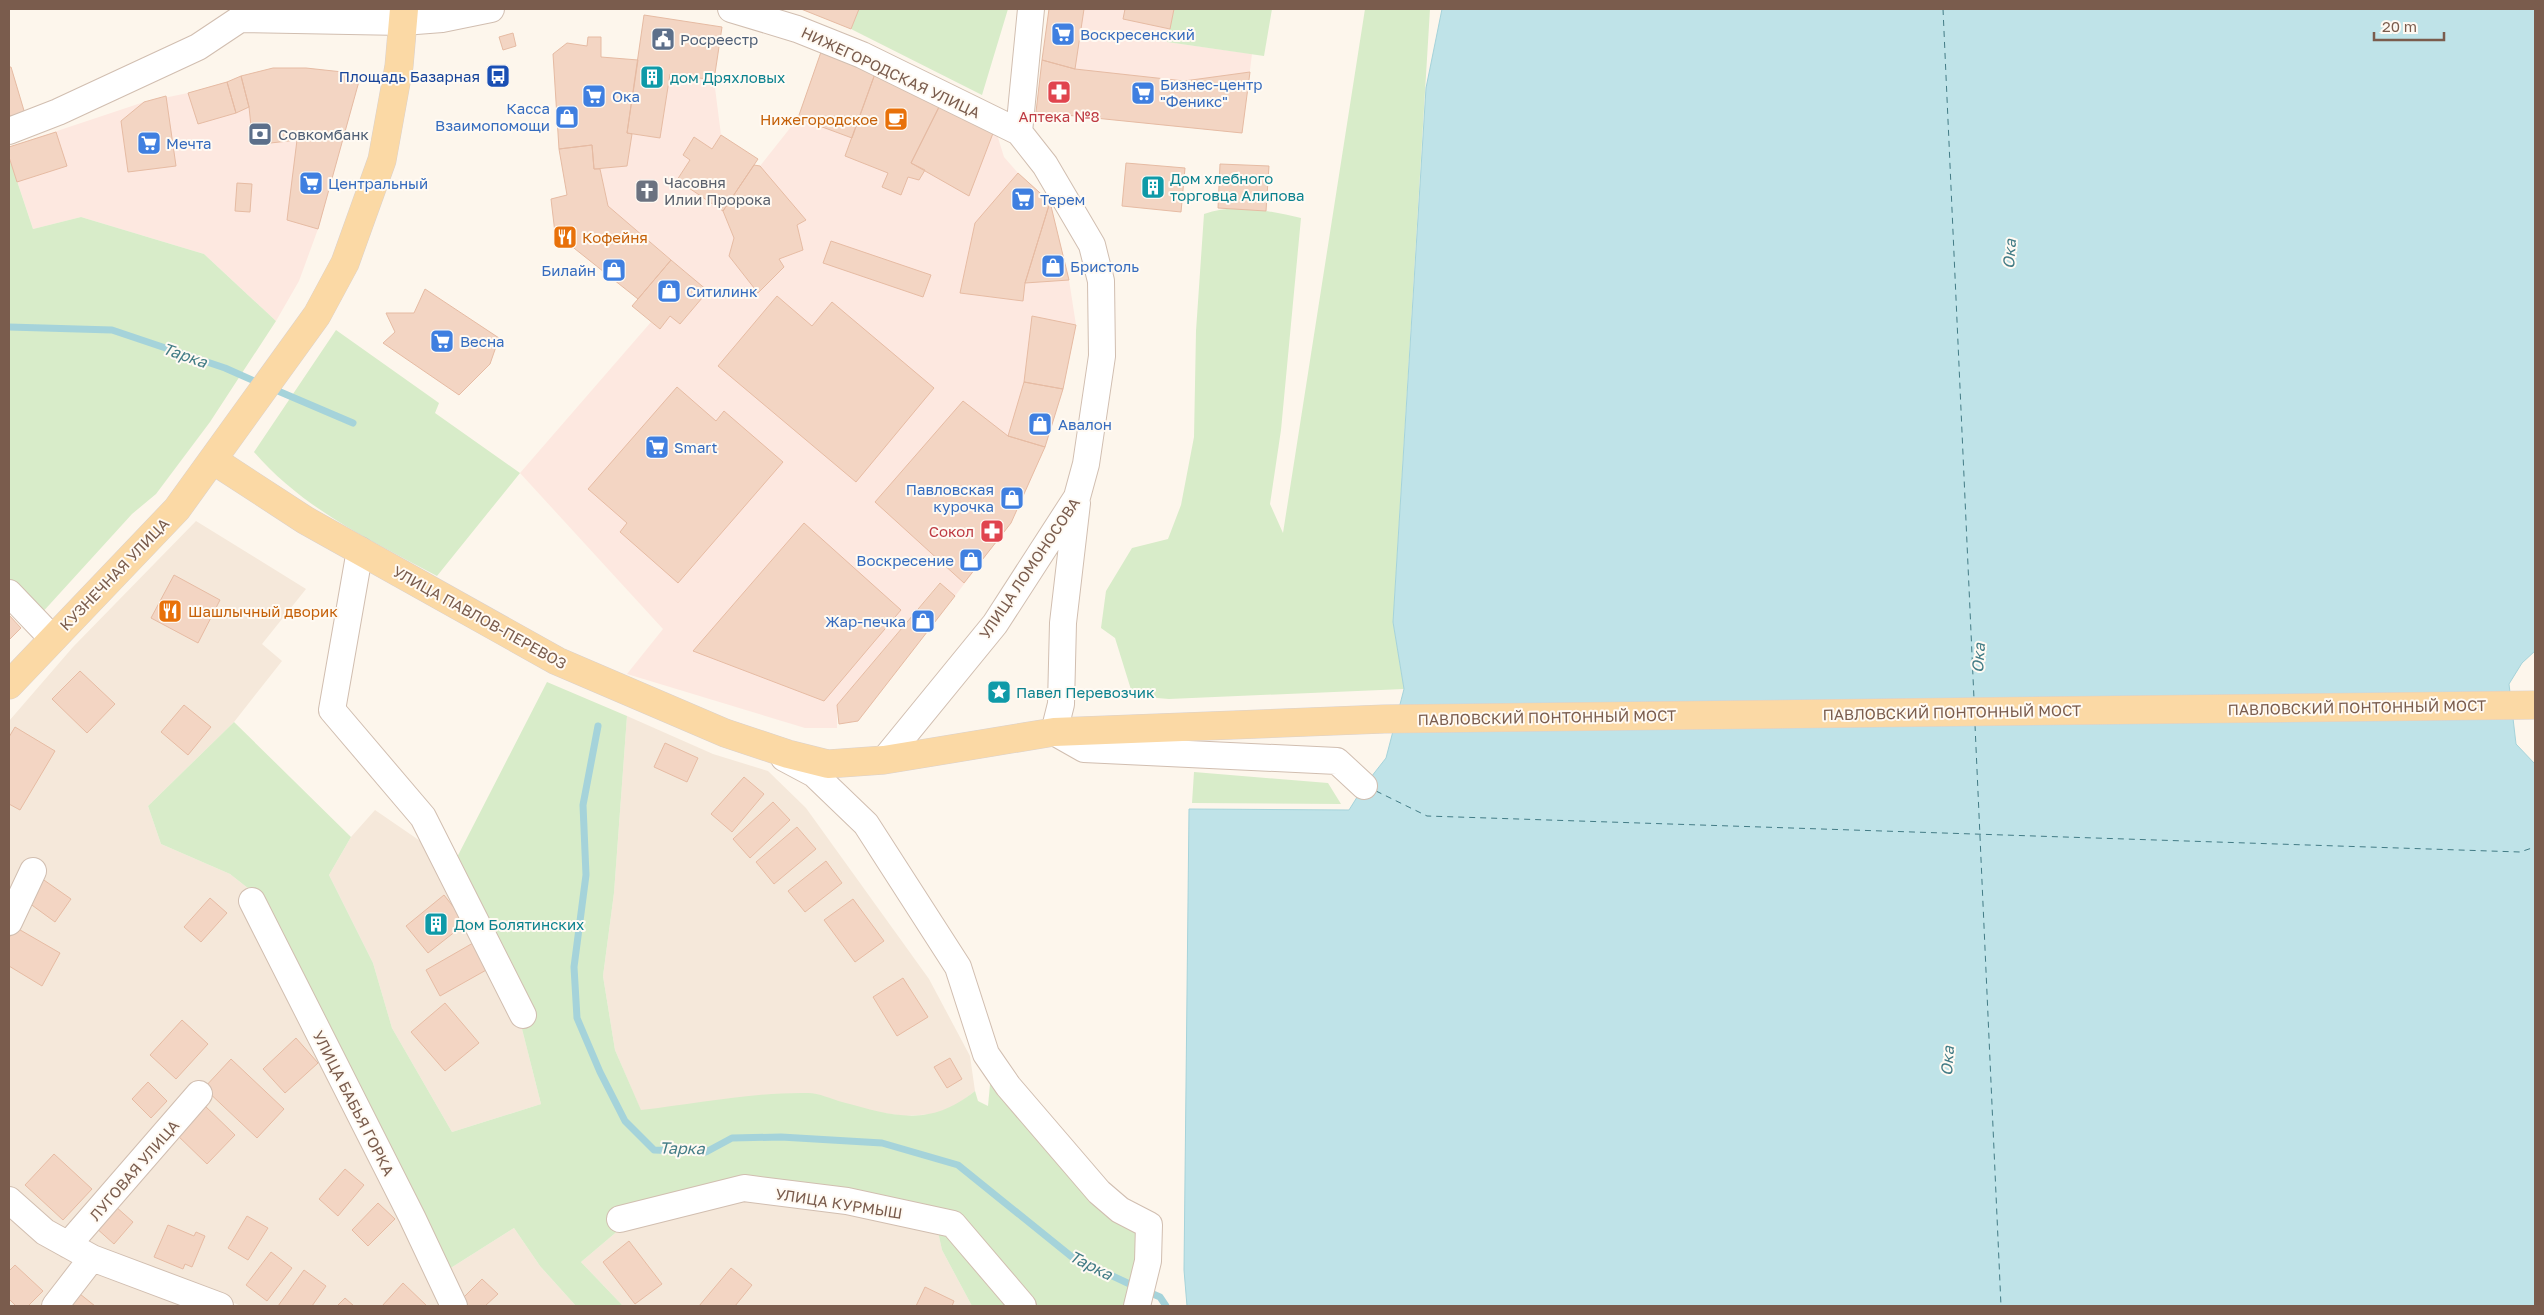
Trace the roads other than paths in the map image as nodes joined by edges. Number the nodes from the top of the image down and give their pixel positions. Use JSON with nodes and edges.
{"nodes":[{"id":1,"x":491,"y":9,"type":"edge"},
{"id":2,"x":732,"y":9,"type":"edge"},
{"id":3,"x":1031,"y":9,"type":"edge"},
{"id":4,"x":235,"y":14,"type":"edge"},
{"id":5,"x":404,"y":15,"type":"edge"},
{"id":6,"x":18,"y":127,"type":"edge"},
{"id":7,"x":1019,"y":132,"type":"junction"},
{"id":8,"x":213,"y":460,"type":"junction"},
{"id":9,"x":1078,"y":497,"type":"junction"},
{"id":10,"x":360,"y":550,"type":"junction"},
{"id":11,"x":9,"y":593,"type":"edge"},
{"id":12,"x":52,"y":638,"type":"junction"},
{"id":13,"x":9,"y":685,"type":"edge"},
{"id":14,"x":2528,"y":705,"type":"edge"},
{"id":15,"x":1054,"y":732,"type":"junction"},
{"id":16,"x":761,"y":746,"type":"junction"},
{"id":17,"x":884,"y":760,"type":"junction"},
{"id":18,"x":1364,"y":786,"type":"dead end"},
{"id":19,"x":32,"y":871,"type":"dead end"},
{"id":20,"x":252,"y":901,"type":"dead end"},
{"id":21,"x":9,"y":922,"type":"edge"},
{"id":22,"x":523,"y":1015,"type":"dead end"},
{"id":23,"x":199,"y":1094,"type":"dead end"},
{"id":24,"x":9,"y":1200,"type":"edge"},
{"id":25,"x":620,"y":1219,"type":"dead end"},
{"id":26,"x":68,"y":1245,"type":"junction"},
{"id":27,"x":92,"y":1258,"type":"junction"},
{"id":28,"x":55,"y":1306,"type":"edge"},
{"id":29,"x":220,"y":1306,"type":"edge"},
{"id":30,"x":454,"y":1306,"type":"edge"},
{"id":31,"x":1023,"y":1306,"type":"edge"},
{"id":32,"x":1137,"y":1306,"type":"edge"}],
"edges":[{"from":1,"to":5,"type":"street"},
{"from":2,"to":7,"type":"street","name":"НИЖЕГОРОДСКАЯ УЛИЦА"},
{"from":3,"to":7,"type":"street"},
{"from":4,"to":5,"type":"street"},
{"from":4,"to":6,"type":"street"},
{"from":5,"to":8,"type":"main road","name":"КУЗНЕЧНАЯ УЛИЦА"},
{"from":7,"to":9,"type":"street","name":"УЛИЦА ЛОМОНОСОВА"},
{"from":8,"to":10,"type":"main road","name":"УЛИЦА ПАВЛОВ-ПЕРЕВОЗ"},
{"from":8,"to":12,"type":"main road","name":"КУЗНЕЧНАЯ УЛИЦА"},
{"from":9,"to":15,"type":"street"},
{"from":9,"to":17,"type":"street","name":"УЛИЦА ЛОМОНОСОВА"},
{"from":10,"to":16,"type":"main road","name":"УЛИЦА ПАВЛОВ-ПЕРЕВОЗ"},
{"from":10,"to":22,"type":"street"},
{"from":11,"to":12,"type":"street"},
{"from":12,"to":13,"type":"main road","name":"КУЗНЕЧНАЯ УЛИЦА"},
{"from":14,"to":15,"type":"main road","name":"ПАВЛОВСКИЙ ПОНТОННЫЙ МОСТ"},
{"from":15,"to":17,"type":"main road","name":"УЛИЦА ПАВЛОВ-ПЕРЕВОЗ"},
{"from":15,"to":18,"type":"street"},
{"from":16,"to":17,"type":"main road","name":"УЛИЦА ПАВЛОВ-ПЕРЕВОЗ"},
{"from":16,"to":32,"type":"street","name":"УЛИЦА ПАВЛОВ-ПЕРЕВОЗ"},
{"from":19,"to":21,"type":"street"},
{"from":20,"to":30,"type":"street","name":"УЛИЦА БАБЬЯ ГОРКА"},
{"from":23,"to":26,"type":"street","name":"ЛУГОВАЯ УЛИЦА"},
{"from":24,"to":26,"type":"street"},
{"from":25,"to":31,"type":"street","name":"УЛИЦА КУРМЫШ"},
{"from":26,"to":27,"type":"street"},
{"from":27,"to":28,"type":"street"},
{"from":27,"to":29,"type":"street"}]}
